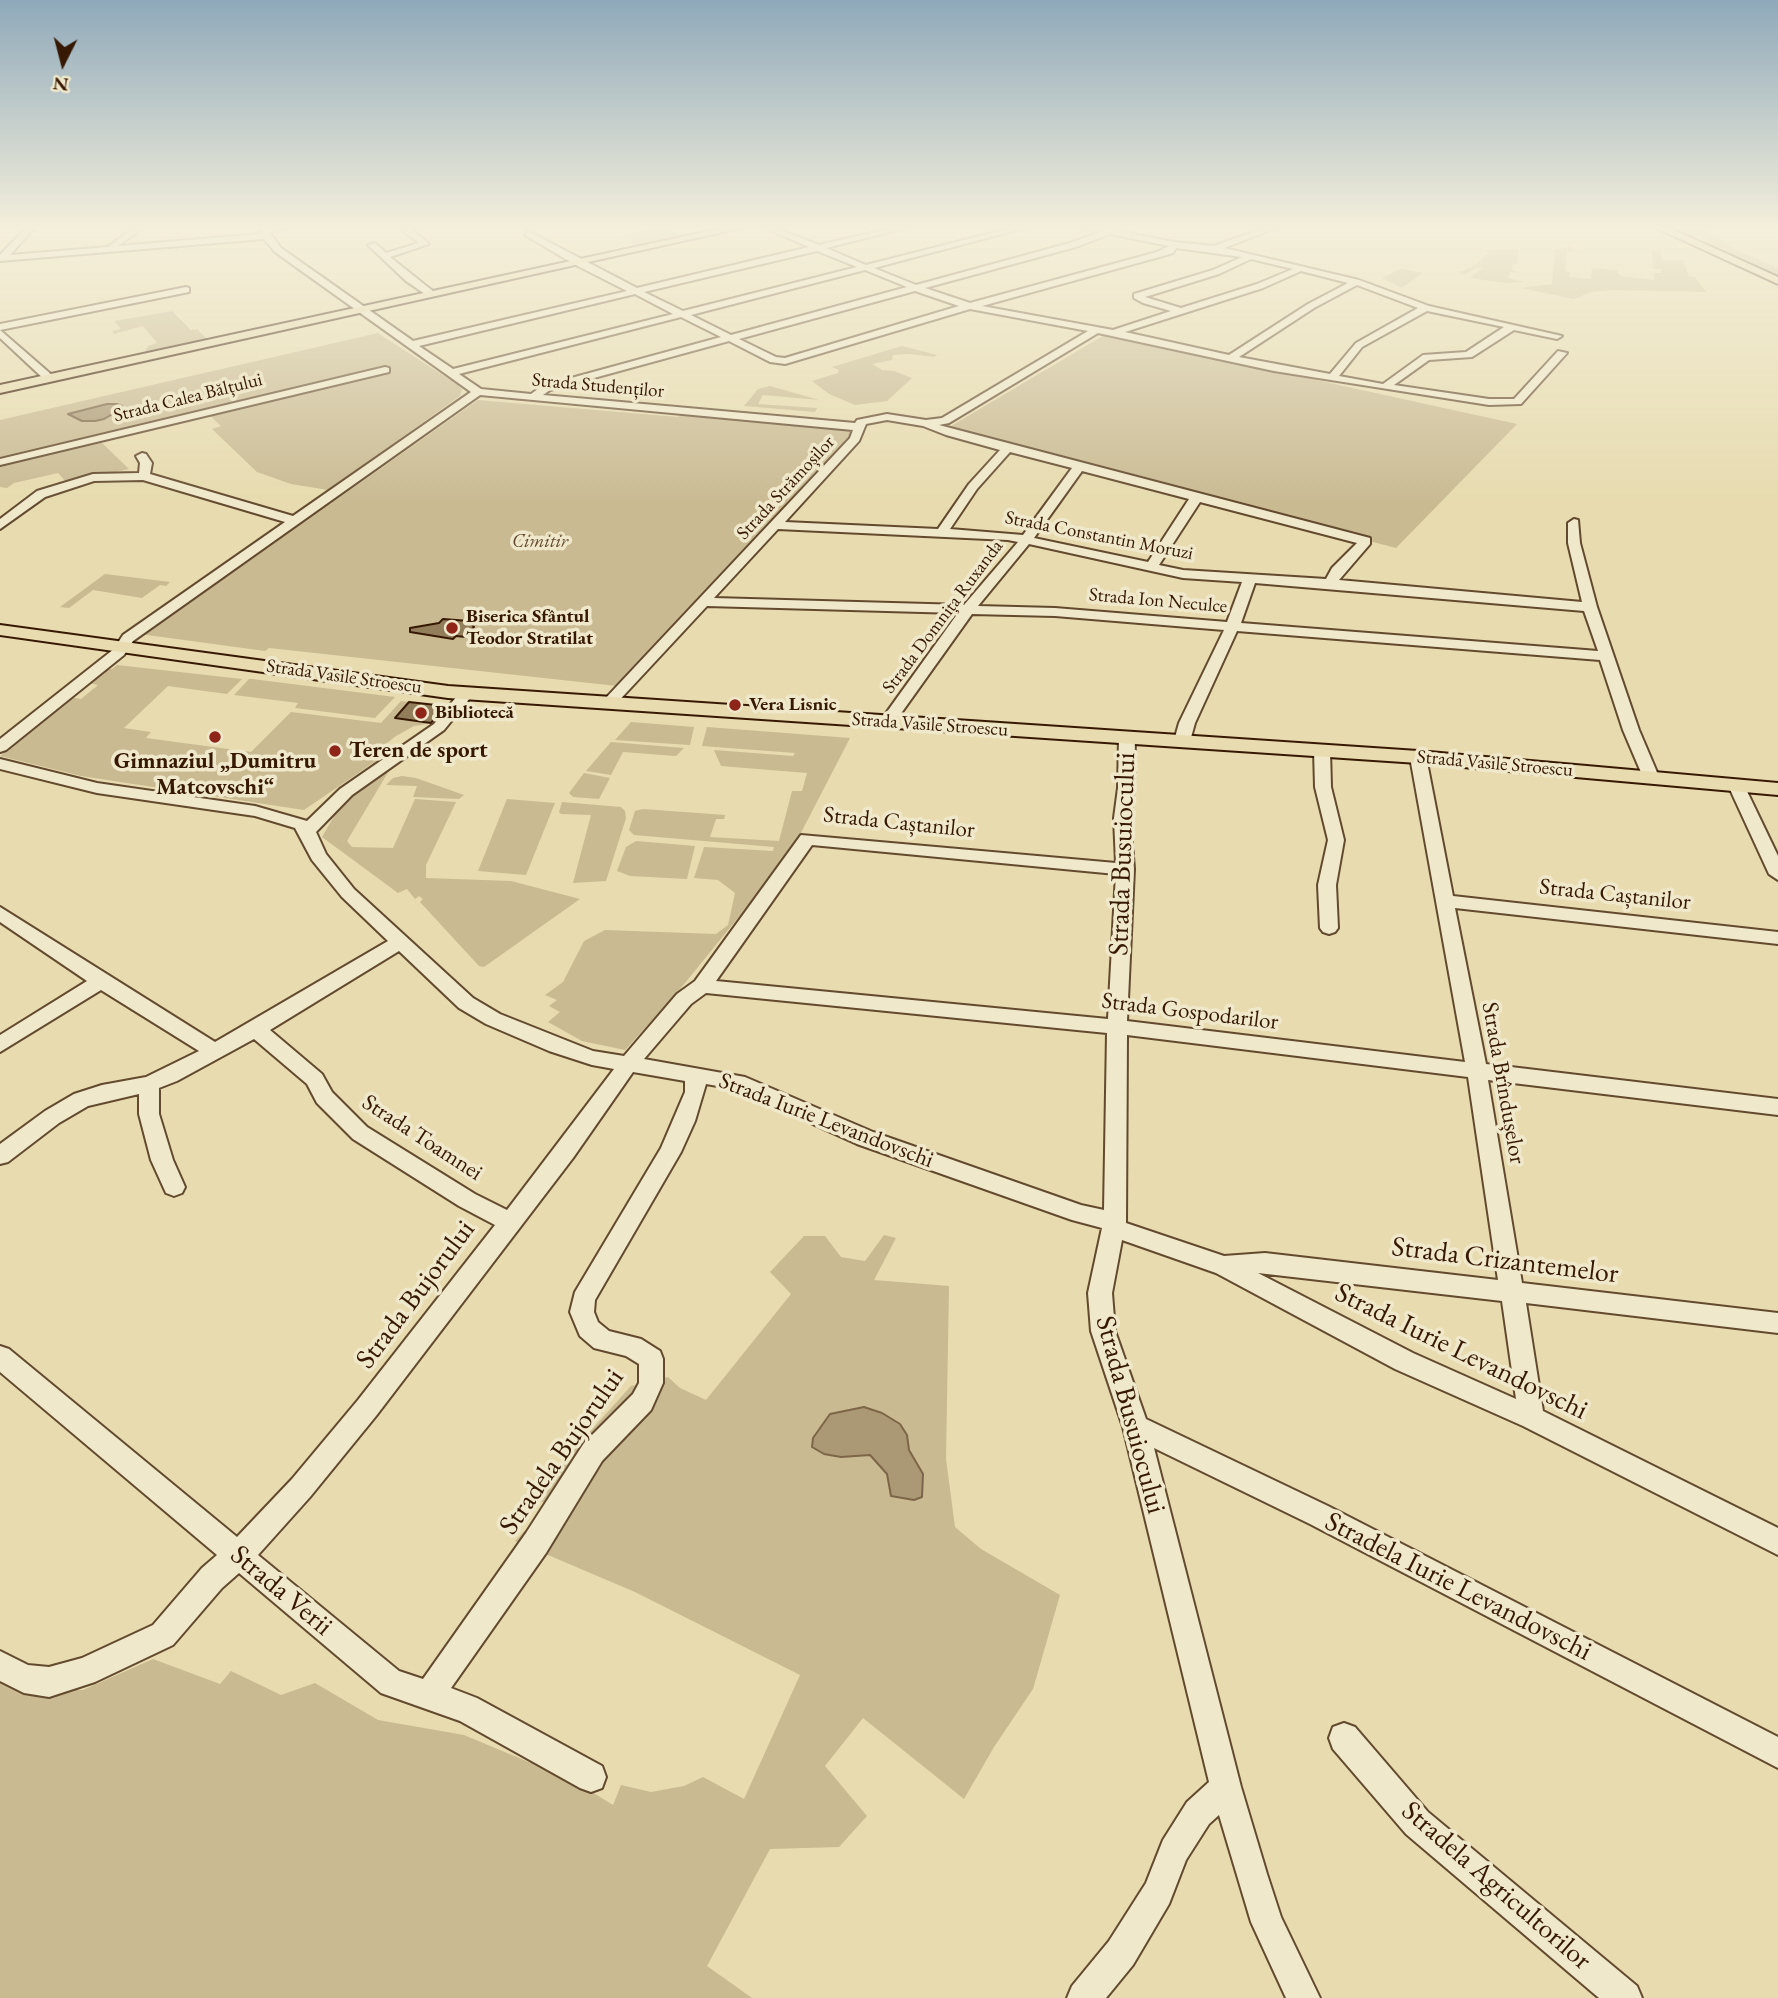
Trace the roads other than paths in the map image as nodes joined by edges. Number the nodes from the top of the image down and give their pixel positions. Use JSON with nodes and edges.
{"nodes":[{"id":1,"x":39,"y":319,"type":"edge"},
{"id":2,"x":318,"y":319,"type":"edge"},
{"id":3,"x":373,"y":319,"type":"edge"},
{"id":4,"x":520,"y":319,"type":"edge"},
{"id":5,"x":653,"y":319,"type":"edge"},
{"id":6,"x":690,"y":319,"type":"edge"},
{"id":7,"x":800,"y":319,"type":"edge"},
{"id":8,"x":929,"y":319,"type":"edge"},
{"id":9,"x":1038,"y":319,"type":"edge"},
{"id":10,"x":1155,"y":319,"type":"edge"},
{"id":11,"x":1291,"y":319,"type":"edge"},
{"id":12,"x":1406,"y":319,"type":"edge"},
{"id":13,"x":1476,"y":319,"type":"edge"},
{"id":14,"x":0,"y":327,"type":"edge"},
{"id":15,"x":1511,"y":327,"type":"junction"},
{"id":16,"x":1096,"y":330,"type":"junction"},
{"id":17,"x":0,"y":333,"type":"edge"},
{"id":18,"x":1114,"y":333,"type":"junction"},
{"id":19,"x":1557,"y":335,"type":"dead end"},
{"id":20,"x":730,"y":338,"type":"junction"},
{"id":21,"x":410,"y":345,"type":"junction"},
{"id":22,"x":1562,"y":354,"type":"dead end"},
{"id":23,"x":1231,"y":358,"type":"junction"},
{"id":24,"x":384,"y":370,"type":"dead end"},
{"id":25,"x":451,"y":373,"type":"junction"},
{"id":26,"x":1333,"y":377,"type":"junction"},
{"id":27,"x":49,"y":378,"type":"junction"},
{"id":28,"x":1385,"y":387,"type":"junction"},
{"id":29,"x":0,"y":389,"type":"edge"},
{"id":30,"x":478,"y":392,"type":"junction"},
{"id":31,"x":533,"y":397,"type":"junction"},
{"id":32,"x":926,"y":423,"type":"junction"},
{"id":33,"x":859,"y":428,"type":"junction"},
{"id":34,"x":1007,"y":448,"type":"junction"},
{"id":35,"x":142,"y":456,"type":"dead end"},
{"id":36,"x":0,"y":463,"type":"edge"},
{"id":37,"x":1079,"y":467,"type":"junction"},
{"id":38,"x":144,"y":476,"type":"junction"},
{"id":39,"x":1196,"y":498,"type":"junction"},
{"id":40,"x":293,"y":520,"type":"junction"},
{"id":41,"x":1574,"y":523,"type":"dead end"},
{"id":42,"x":0,"y":524,"type":"edge"},
{"id":43,"x":776,"y":526,"type":"junction"},
{"id":44,"x":942,"y":532,"type":"junction"},
{"id":45,"x":1027,"y":539,"type":"junction"},
{"id":46,"x":1151,"y":567,"type":"junction"},
{"id":47,"x":1250,"y":579,"type":"junction"},
{"id":48,"x":1330,"y":584,"type":"junction"},
{"id":49,"x":705,"y":602,"type":"junction"},
{"id":50,"x":1590,"y":607,"type":"junction"},
{"id":51,"x":969,"y":608,"type":"junction"},
{"id":52,"x":1232,"y":627,"type":"junction"},
{"id":53,"x":0,"y":630,"type":"edge"},
{"id":54,"x":122,"y":646,"type":"junction"},
{"id":55,"x":1606,"y":656,"type":"junction"},
{"id":56,"x":467,"y":693,"type":"junction"},
{"id":57,"x":608,"y":704,"type":"junction"},
{"id":58,"x":887,"y":723,"type":"junction"},
{"id":59,"x":1127,"y":738,"type":"junction"},
{"id":60,"x":1182,"y":741,"type":"junction"},
{"id":61,"x":0,"y":747,"type":"edge"},
{"id":62,"x":1322,"y":750,"type":"junction"},
{"id":63,"x":1418,"y":757,"type":"junction"},
{"id":64,"x":0,"y":764,"type":"edge"},
{"id":65,"x":1651,"y":777,"type":"junction"},
{"id":66,"x":1736,"y":785,"type":"junction"},
{"id":67,"x":1778,"y":789,"type":"edge"},
{"id":68,"x":307,"y":831,"type":"junction"},
{"id":69,"x":1125,"y":869,"type":"junction"},
{"id":70,"x":1778,"y":874,"type":"edge"},
{"id":71,"x":1446,"y":901,"type":"junction"},
{"id":72,"x":0,"y":913,"type":"edge"},
{"id":73,"x":1329,"y":928,"type":"dead end"},
{"id":74,"x":1778,"y":938,"type":"edge"},
{"id":75,"x":399,"y":943,"type":"junction"},
{"id":76,"x":101,"y":981,"type":"junction"},
{"id":77,"x":702,"y":986,"type":"junction"},
{"id":78,"x":1117,"y":1027,"type":"junction"},
{"id":79,"x":256,"y":1029,"type":"junction"},
{"id":80,"x":0,"y":1045,"type":"edge"},
{"id":81,"x":215,"y":1052,"type":"junction"},
{"id":82,"x":629,"y":1063,"type":"junction"},
{"id":83,"x":1477,"y":1072,"type":"junction"},
{"id":84,"x":696,"y":1075,"type":"junction"},
{"id":85,"x":149,"y":1084,"type":"junction"},
{"id":86,"x":1778,"y":1107,"type":"edge"},
{"id":87,"x":0,"y":1156,"type":"edge"},
{"id":88,"x":174,"y":1187,"type":"dead end"},
{"id":89,"x":509,"y":1222,"type":"junction"},
{"id":90,"x":1114,"y":1224,"type":"junction"},
{"id":91,"x":1224,"y":1266,"type":"junction"},
{"id":92,"x":1512,"y":1290,"type":"junction"},
{"id":93,"x":1778,"y":1323,"type":"edge"},
{"id":94,"x":0,"y":1357,"type":"edge"},
{"id":95,"x":1532,"y":1418,"type":"junction"},
{"id":96,"x":1136,"y":1427,"type":"junction"},
{"id":97,"x":1778,"y":1542,"type":"edge"},
{"id":98,"x":239,"y":1555,"type":"junction"},
{"id":99,"x":0,"y":1665,"type":"edge"},
{"id":100,"x":428,"y":1696,"type":"junction"},
{"id":101,"x":1344,"y":1738,"type":"dead end"},
{"id":102,"x":1778,"y":1753,"type":"edge"},
{"id":103,"x":591,"y":1777,"type":"dead end"},
{"id":104,"x":1226,"y":1787,"type":"junction"},
{"id":105,"x":1084,"y":1998,"type":"edge"},
{"id":106,"x":1303,"y":1998,"type":"edge"},
{"id":107,"x":1625,"y":1998,"type":"edge"}],
"edges":[{"from":1,"to":14,"type":"street"},
{"from":2,"to":27,"type":"main road"},
{"from":3,"to":21,"type":"street","name":"Strada Studenților"},
{"from":4,"to":21,"type":"street"},
{"from":5,"to":25,"type":"street"},
{"from":6,"to":20,"type":"street"},
{"from":7,"to":20,"type":"street"},
{"from":8,"to":20,"type":"street"},
{"from":9,"to":16,"type":"street"},
{"from":10,"to":18,"type":"street"},
{"from":11,"to":23,"type":"street"},
{"from":12,"to":26,"type":"street"},
{"from":13,"to":15,"type":"street"},
{"from":15,"to":19,"type":"street"},
{"from":15,"to":28,"type":"street"},
{"from":16,"to":18,"type":"street"},
{"from":16,"to":32,"type":"street","name":"Strada Strămoșilor"},
{"from":17,"to":27,"type":"street"},
{"from":18,"to":23,"type":"street"},
{"from":20,"to":31,"type":"street"},
{"from":21,"to":25,"type":"street","name":"Strada Studenților"},
{"from":22,"to":28,"type":"street"},
{"from":23,"to":26,"type":"street"},
{"from":24,"to":36,"type":"street","name":"Strada Calea Bălțului"},
{"from":25,"to":30,"type":"street","name":"Strada Studenților"},
{"from":26,"to":28,"type":"street"},
{"from":27,"to":29,"type":"main road"},
{"from":30,"to":31,"type":"street","name":"Strada Studenților"},
{"from":30,"to":40,"type":"street"},
{"from":31,"to":33,"type":"street","name":"Strada Studenților"},
{"from":32,"to":33,"type":"street","name":"Strada Strămoșilor"},
{"from":32,"to":34,"type":"street"},
{"from":33,"to":43,"type":"street","name":"Strada Strămoșilor"},
{"from":34,"to":37,"type":"street"},
{"from":34,"to":44,"type":"street"},
{"from":35,"to":38,"type":"street"},
{"from":37,"to":39,"type":"street"},
{"from":37,"to":45,"type":"street","name":"Strada Domnița Ruxanda"},
{"from":38,"to":40,"type":"street"},
{"from":38,"to":42,"type":"street"},
{"from":39,"to":46,"type":"street"},
{"from":39,"to":48,"type":"street"},
{"from":40,"to":54,"type":"street"},
{"from":41,"to":50,"type":"street"},
{"from":43,"to":44,"type":"street","name":"Strada Constantin Moruzi"},
{"from":43,"to":49,"type":"street","name":"Strada Strămoșilor"},
{"from":44,"to":45,"type":"street","name":"Strada Constantin Moruzi"},
{"from":45,"to":46,"type":"street","name":"Strada Constantin Moruzi"},
{"from":45,"to":51,"type":"street","name":"Strada Domnița Ruxanda"},
{"from":46,"to":47,"type":"street","name":"Strada Constantin Moruzi"},
{"from":47,"to":48,"type":"street","name":"Strada Constantin Moruzi"},
{"from":47,"to":52,"type":"street"},
{"from":48,"to":50,"type":"street","name":"Strada Constantin Moruzi"},
{"from":49,"to":51,"type":"street","name":"Strada Ion Neculce"},
{"from":49,"to":57,"type":"street","name":"Strada Strămoșilor"},
{"from":50,"to":55,"type":"street"},
{"from":51,"to":52,"type":"street","name":"Strada Ion Neculce"},
{"from":51,"to":58,"type":"street","name":"Strada Domnița Ruxanda"},
{"from":52,"to":55,"type":"street","name":"Strada Ion Neculce"},
{"from":52,"to":60,"type":"street"},
{"from":53,"to":54,"type":"main road","name":"Strada Vasile Stroescu"},
{"from":54,"to":56,"type":"main road","name":"Strada Vasile Stroescu"},
{"from":54,"to":61,"type":"street"},
{"from":55,"to":65,"type":"street"},
{"from":56,"to":57,"type":"main road","name":"Strada Vasile Stroescu"},
{"from":56,"to":68,"type":"street"},
{"from":57,"to":58,"type":"main road","name":"Strada Vasile Stroescu"},
{"from":58,"to":59,"type":"main road","name":"Strada Vasile Stroescu"},
{"from":59,"to":60,"type":"main road","name":"Strada Vasile Stroescu"},
{"from":59,"to":69,"type":"street","name":"Strada Busuiocului"},
{"from":60,"to":62,"type":"main road","name":"Strada Vasile Stroescu"},
{"from":62,"to":63,"type":"main road","name":"Strada Vasile Stroescu"},
{"from":62,"to":73,"type":"street"},
{"from":63,"to":65,"type":"main road","name":"Strada Vasile Stroescu"},
{"from":63,"to":71,"type":"street","name":"Strada Brîndușelor"},
{"from":64,"to":68,"type":"street"},
{"from":65,"to":66,"type":"main road","name":"Strada Vasile Stroescu"},
{"from":66,"to":67,"type":"main road","name":"Strada Vasile Stroescu"},
{"from":66,"to":70,"type":"street"},
{"from":68,"to":75,"type":"street","name":"Strada Iurie Levandovschi"},
{"from":69,"to":77,"type":"street","name":"Strada Caștanilor"},
{"from":69,"to":78,"type":"street","name":"Strada Busuiocului"},
{"from":71,"to":74,"type":"street","name":"Strada Caștanilor"},
{"from":71,"to":83,"type":"street","name":"Strada Brîndușelor"},
{"from":72,"to":76,"type":"street"},
{"from":75,"to":79,"type":"street"},
{"from":75,"to":82,"type":"street","name":"Strada Iurie Levandovschi"},
{"from":76,"to":80,"type":"street"},
{"from":76,"to":81,"type":"street"},
{"from":77,"to":78,"type":"street","name":"Strada Gospodarilor"},
{"from":77,"to":82,"type":"street"},
{"from":78,"to":83,"type":"street","name":"Strada Gospodarilor"},
{"from":78,"to":90,"type":"street","name":"Strada Busuiocului"},
{"from":79,"to":81,"type":"street"},
{"from":79,"to":89,"type":"street","name":"Strada Toamnei"},
{"from":81,"to":85,"type":"street"},
{"from":82,"to":84,"type":"street","name":"Strada Iurie Levandovschi"},
{"from":82,"to":89,"type":"street","name":"Strada Bujorului"},
{"from":83,"to":86,"type":"street","name":"Strada Gospodarilor"},
{"from":83,"to":92,"type":"street","name":"Strada Brîndușelor"},
{"from":84,"to":90,"type":"street","name":"Strada Iurie Levandovschi"},
{"from":84,"to":100,"type":"street","name":"Stradela Bujorului"},
{"from":85,"to":87,"type":"street"},
{"from":85,"to":88,"type":"street"},
{"from":89,"to":98,"type":"street","name":"Strada Bujorului"},
{"from":90,"to":91,"type":"street","name":"Strada Iurie Levandovschi"},
{"from":90,"to":96,"type":"street","name":"Strada Busuiocului"},
{"from":91,"to":92,"type":"street","name":"Strada Crizantemelor"},
{"from":91,"to":95,"type":"street","name":"Strada Iurie Levandovschi"},
{"from":92,"to":93,"type":"street","name":"Strada Crizantemelor"},
{"from":92,"to":95,"type":"street","name":"Strada Brîndușelor"},
{"from":94,"to":98,"type":"street","name":"Strada Verii"},
{"from":95,"to":97,"type":"street","name":"Strada Iurie Levandovschi"},
{"from":96,"to":102,"type":"street","name":"Stradela Iurie Levandovschi"},
{"from":96,"to":104,"type":"street","name":"Strada Busuiocului"},
{"from":98,"to":99,"type":"street","name":"Strada Bujorului"},
{"from":98,"to":100,"type":"street","name":"Strada Verii"},
{"from":100,"to":103,"type":"street","name":"Strada Verii"},
{"from":101,"to":107,"type":"street","name":"Stradela Agricultorilor"},
{"from":104,"to":105,"type":"street"},
{"from":104,"to":106,"type":"street","name":"Strada Busuiocului"}]}
